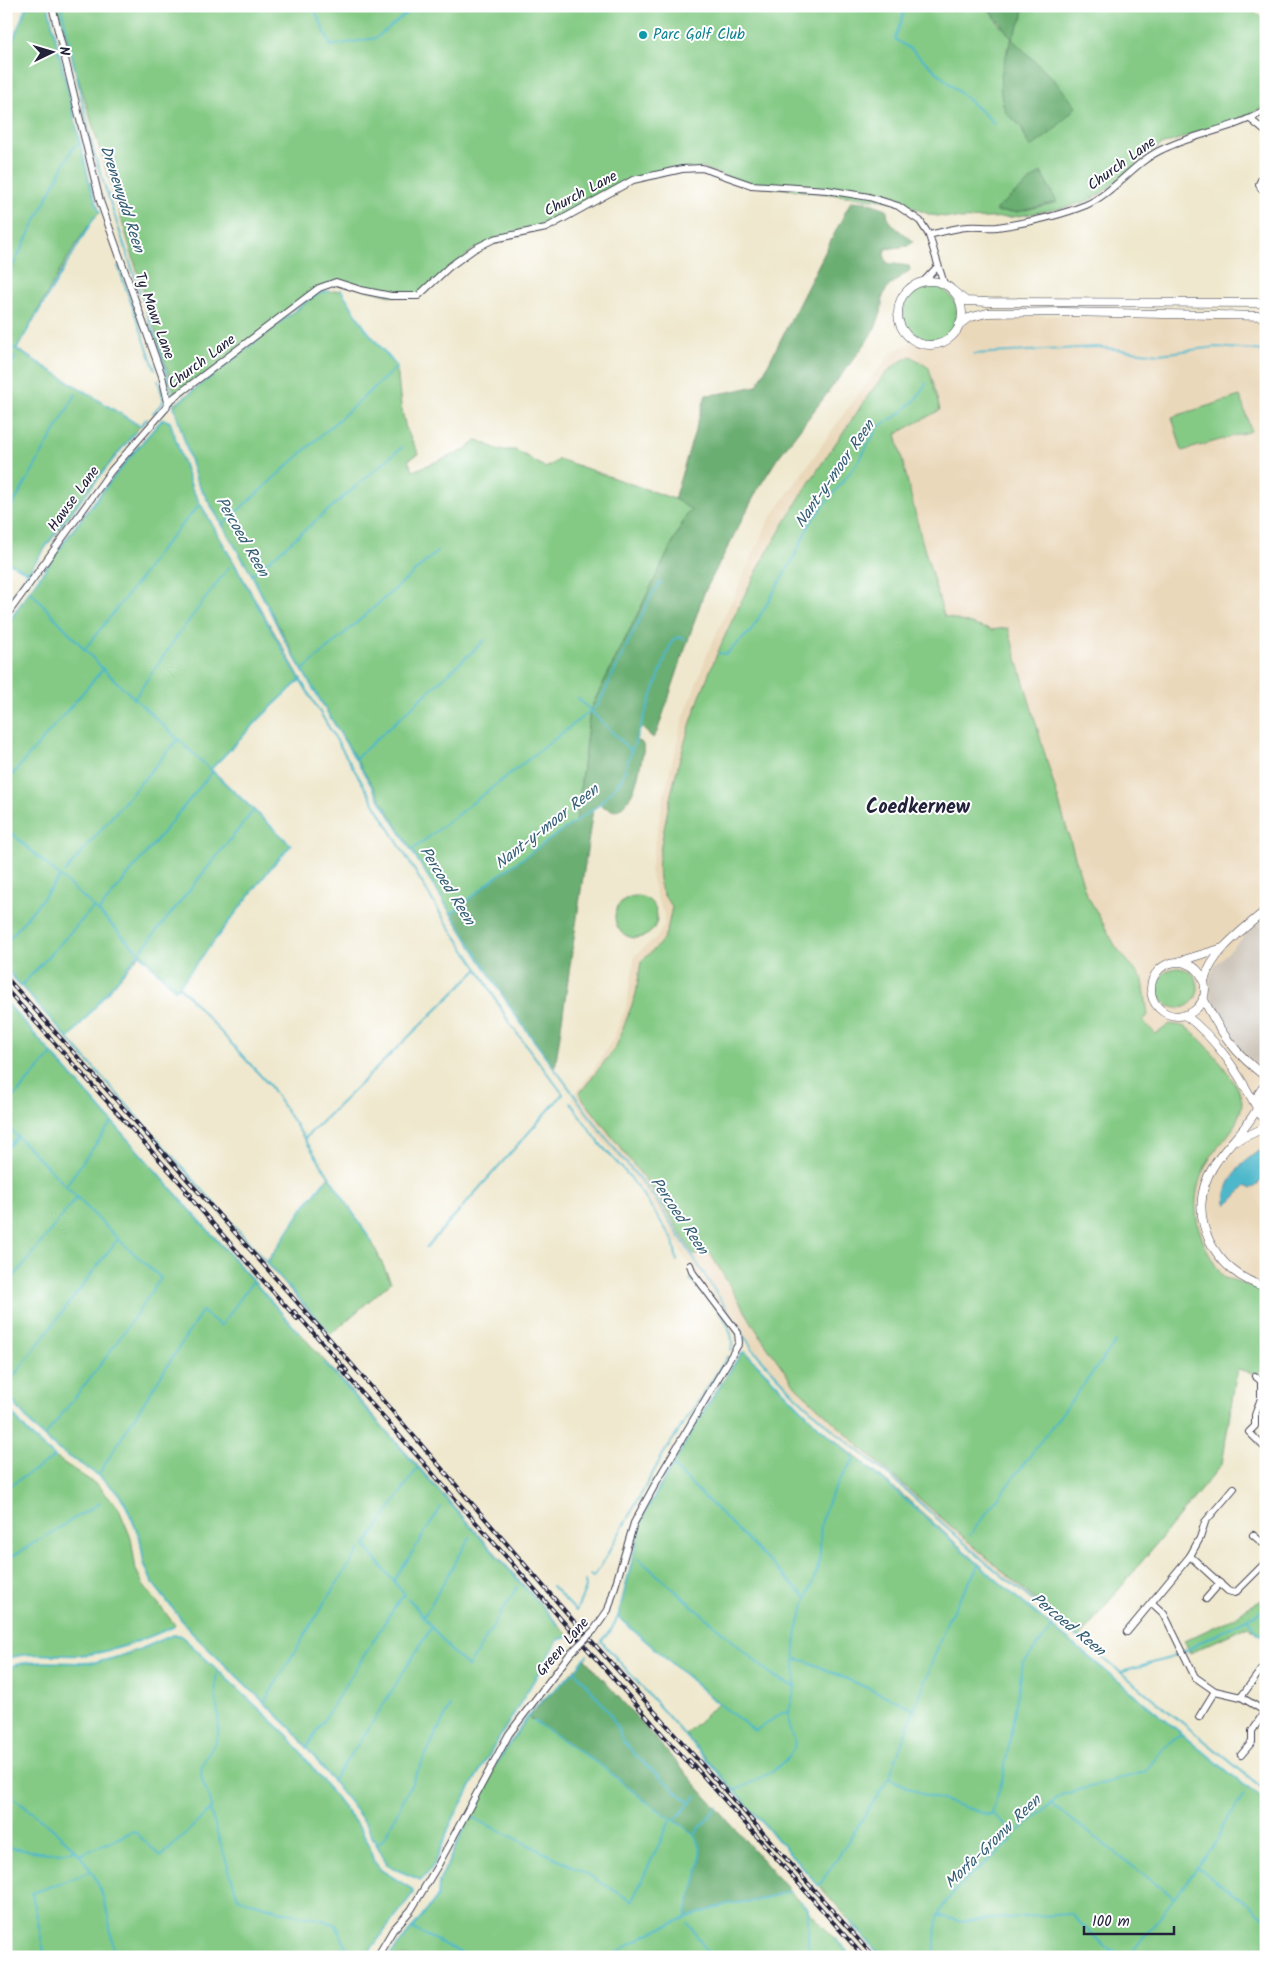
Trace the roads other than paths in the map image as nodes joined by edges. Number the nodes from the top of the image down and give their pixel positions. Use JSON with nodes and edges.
{"nodes":[{"id":1,"x":52,"y":6,"type":"edge"},
{"id":2,"x":1266,"y":110,"type":"edge"},
{"id":3,"x":1250,"y":119,"type":"junction"},
{"id":4,"x":1266,"y":132,"type":"edge"},
{"id":5,"x":1266,"y":170,"type":"edge"},
{"id":6,"x":1266,"y":190,"type":"edge"},
{"id":7,"x":929,"y":235,"type":"junction"},
{"id":8,"x":938,"y":266,"type":"junction"},
{"id":9,"x":924,"y":281,"type":"junction"},
{"id":10,"x":944,"y":284,"type":"junction"},
{"id":11,"x":952,"y":290,"type":"junction"},
{"id":12,"x":1266,"y":303,"type":"edge"},
{"id":13,"x":1266,"y":316,"type":"edge"},
{"id":14,"x":959,"y":325,"type":"junction"},
{"id":15,"x":171,"y":401,"type":"junction"},
{"id":16,"x":6,"y":616,"type":"edge"},
{"id":17,"x":1266,"y":910,"type":"edge"},
{"id":18,"x":1223,"y":948,"type":"junction"},
{"id":19,"x":1178,"y":962,"type":"junction"},
{"id":20,"x":1204,"y":981,"type":"junction"},
{"id":21,"x":1203,"y":998,"type":"junction"},
{"id":22,"x":1185,"y":1015,"type":"junction"},
{"id":23,"x":1266,"y":1078,"type":"edge"},
{"id":24,"x":1266,"y":1085,"type":"edge"},
{"id":25,"x":1256,"y":1108,"type":"junction"},
{"id":26,"x":1266,"y":1120,"type":"edge"},
{"id":27,"x":1266,"y":1128,"type":"edge"},
{"id":28,"x":1236,"y":1140,"type":"junction"},
{"id":29,"x":690,"y":1265,"type":"dead end"},
{"id":30,"x":1266,"y":1287,"type":"edge"},
{"id":31,"x":1255,"y":1376,"type":"dead end"},
{"id":32,"x":1266,"y":1449,"type":"edge"},
{"id":33,"x":1234,"y":1488,"type":"dead end"},
{"id":34,"x":1253,"y":1535,"type":"dead end"},
{"id":35,"x":1266,"y":1546,"type":"edge"},
{"id":36,"x":1190,"y":1556,"type":"junction"},
{"id":37,"x":1266,"y":1562,"type":"edge"},
{"id":38,"x":1220,"y":1583,"type":"junction"},
{"id":39,"x":1206,"y":1599,"type":"dead end"},
{"id":40,"x":1152,"y":1603,"type":"junction"},
{"id":41,"x":1127,"y":1632,"type":"dead end"},
{"id":42,"x":1266,"y":1663,"type":"edge"},
{"id":43,"x":1215,"y":1690,"type":"junction"},
{"id":44,"x":1241,"y":1697,"type":"junction"},
{"id":45,"x":1265,"y":1711,"type":"edge"},
{"id":46,"x":1199,"y":1717,"type":"dead end"},
{"id":47,"x":1241,"y":1755,"type":"dead end"},
{"id":48,"x":377,"y":1957,"type":"edge"}],
"edges":[{"from":1,"to":15,"type":"street","name":"Ty Mawr Lane"},
{"from":2,"to":3,"type":"street","name":"Church Lane"},
{"from":3,"to":4,"type":"street"},
{"from":3,"to":7,"type":"street","name":"Church Lane"},
{"from":5,"to":6,"type":"street"},
{"from":7,"to":8,"type":"street","name":"Church Lane"},
{"from":7,"to":15,"type":"street","name":"Church Lane"},
{"from":8,"to":9,"type":"street"},
{"from":8,"to":10,"type":"street","name":"Church Lane"},
{"from":9,"to":10,"type":"street"},
{"from":9,"to":14,"type":"street"},
{"from":10,"to":11,"type":"street"},
{"from":11,"to":12,"type":"street"},
{"from":11,"to":14,"type":"street"},
{"from":13,"to":14,"type":"street"},
{"from":15,"to":16,"type":"street","name":"Hawse Lane"},
{"from":17,"to":18,"type":"street"},
{"from":18,"to":19,"type":"street"},
{"from":18,"to":20,"type":"street"},
{"from":19,"to":20,"type":"street"},
{"from":19,"to":22,"type":"street"},
{"from":20,"to":21,"type":"street"},
{"from":21,"to":22,"type":"street"},
{"from":21,"to":23,"type":"street"},
{"from":22,"to":25,"type":"street"},
{"from":24,"to":25,"type":"street"},
{"from":25,"to":26,"type":"street"},
{"from":25,"to":28,"type":"street"},
{"from":27,"to":28,"type":"street"},
{"from":28,"to":30,"type":"street"},
{"from":29,"to":48,"type":"street","name":"Green Lane","bridge":true},
{"from":31,"to":32,"type":"street"},
{"from":33,"to":36,"type":"street"},
{"from":34,"to":35,"type":"street"},
{"from":36,"to":38,"type":"street"},
{"from":36,"to":40,"type":"street"},
{"from":37,"to":38,"type":"street"},
{"from":38,"to":39,"type":"street"},
{"from":40,"to":41,"type":"street"},
{"from":40,"to":43,"type":"street"},
{"from":42,"to":44,"type":"street"},
{"from":43,"to":44,"type":"street"},
{"from":43,"to":46,"type":"street"},
{"from":44,"to":45,"type":"street"},
{"from":45,"to":47,"type":"street"}]}
